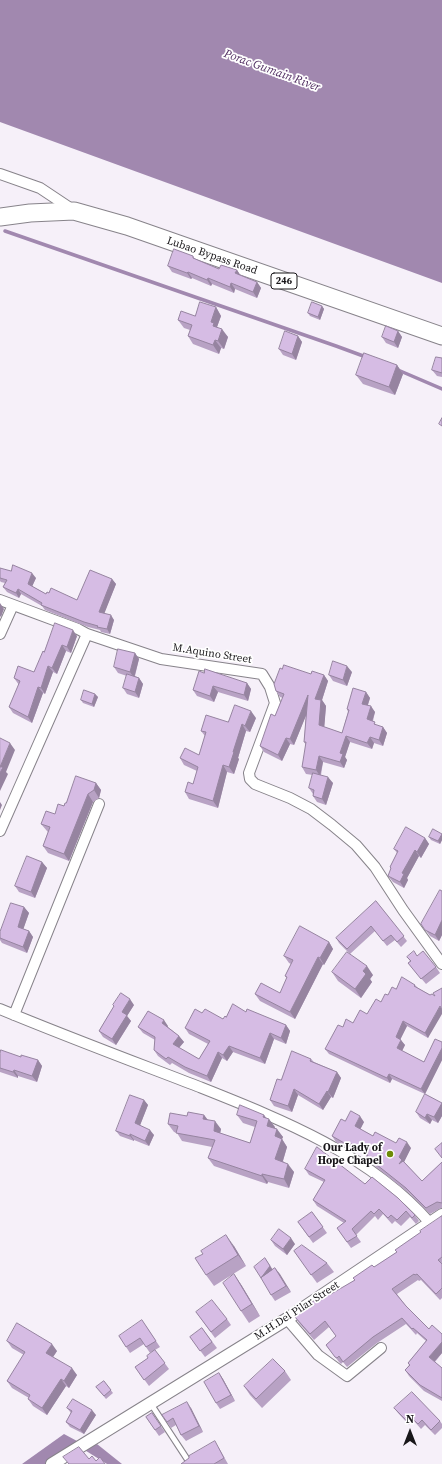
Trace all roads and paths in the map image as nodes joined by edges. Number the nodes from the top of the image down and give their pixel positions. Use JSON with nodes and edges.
{"nodes":[{"id":1,"x":0,"y":174,"type":"edge"},
{"id":2,"x":74,"y":211,"type":"junction"},
{"id":3,"x":0,"y":216,"type":"edge"},
{"id":4,"x":442,"y":336,"type":"edge"},
{"id":5,"x":0,"y":600,"type":"edge"},
{"id":6,"x":13,"y":605,"type":"junction"},
{"id":7,"x":0,"y":634,"type":"edge"},
{"id":8,"x":87,"y":634,"type":"junction"},
{"id":9,"x":99,"y":804,"type":"dead end"},
{"id":10,"x":0,"y":831,"type":"edge"},
{"id":11,"x":442,"y":964,"type":"edge"},
{"id":12,"x":0,"y":1009,"type":"edge"},
{"id":13,"x":14,"y":1015,"type":"junction"},
{"id":14,"x":442,"y":1215,"type":"edge"},
{"id":15,"x":430,"y":1222,"type":"junction"},
{"id":16,"x":287,"y":1318,"type":"junction"},
{"id":17,"x":381,"y":1348,"type":"dead end"},
{"id":18,"x":151,"y":1403,"type":"junction"},
{"id":19,"x":61,"y":1462,"type":"edge"},
{"id":20,"x":189,"y":1462,"type":"edge"}],
"edges":[{"from":1,"to":2,"type":"street"},
{"from":2,"to":3,"type":"highway","name":"Lubao Bypass Road","number":"246"},
{"from":2,"to":4,"type":"highway","name":"Lubao Bypass Road","number":"246"},
{"from":5,"to":6,"type":"street","name":"M.Aquino Street"},
{"from":6,"to":7,"type":"street"},
{"from":6,"to":8,"type":"street","name":"M.Aquino Street"},
{"from":8,"to":10,"type":"street"},
{"from":8,"to":11,"type":"street","name":"M.Aquino Street"},
{"from":9,"to":13,"type":"street"},
{"from":12,"to":13,"type":"street"},
{"from":13,"to":15,"type":"street"},
{"from":14,"to":15,"type":"street","name":"M.H.Del Pilar Street"},
{"from":15,"to":16,"type":"street","name":"M.H.Del Pilar Street"},
{"from":16,"to":17,"type":"street"},
{"from":16,"to":18,"type":"street","name":"M.H.Del Pilar Street"},
{"from":18,"to":19,"type":"street","name":"M.H.Del Pilar Street"},
{"from":18,"to":20,"type":"lane"}]}
